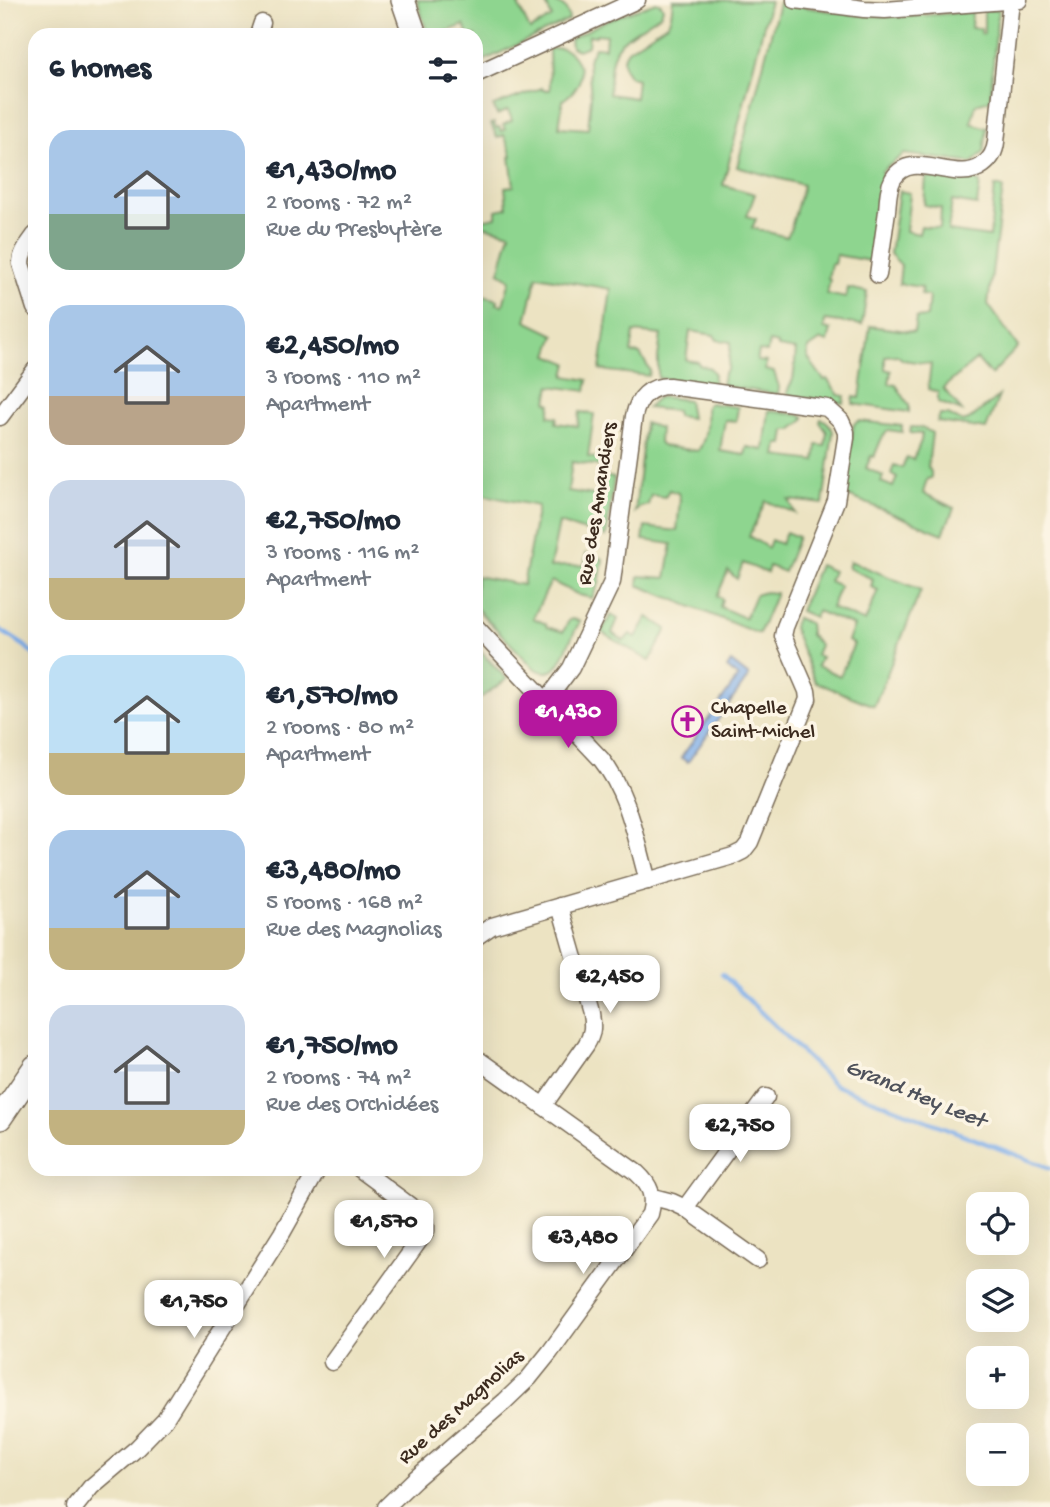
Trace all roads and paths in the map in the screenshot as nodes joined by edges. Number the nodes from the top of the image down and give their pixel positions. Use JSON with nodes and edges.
{"nodes":[{"id":1,"x":403,"y":0,"type":"edge"},
{"id":2,"x":637,"y":0,"type":"edge"},
{"id":3,"x":795,"y":0,"type":"edge"},
{"id":4,"x":1016,"y":1,"type":"edge"},
{"id":5,"x":413,"y":28,"type":"edge"},
{"id":6,"x":483,"y":71,"type":"edge"},
{"id":7,"x":28,"y":245,"type":"edge"},
{"id":8,"x":878,"y":275,"type":"dead end"},
{"id":9,"x":28,"y":286,"type":"edge"},
{"id":10,"x":28,"y":379,"type":"edge"},
{"id":11,"x":0,"y":417,"type":"edge"},
{"id":12,"x":483,"y":634,"type":"edge"},
{"id":13,"x":546,"y":701,"type":"junction"},
{"id":14,"x":648,"y":881,"type":"junction"},
{"id":15,"x":560,"y":906,"type":"junction"},
{"id":16,"x":483,"y":932,"type":"edge"},
{"id":17,"x":483,"y":1063,"type":"edge"},
{"id":18,"x":28,"y":1074,"type":"edge"},
{"id":19,"x":28,"y":1076,"type":"edge"},
{"id":20,"x":766,"y":1097,"type":"dead end"},
{"id":21,"x":0,"y":1104,"type":"edge"},
{"id":22,"x":543,"y":1106,"type":"junction"},
{"id":23,"x":0,"y":1118,"type":"edge"},
{"id":24,"x":314,"y":1176,"type":"edge"},
{"id":25,"x":369,"y":1176,"type":"edge"},
{"id":26,"x":653,"y":1197,"type":"junction"},
{"id":27,"x":685,"y":1208,"type":"junction"},
{"id":28,"x":758,"y":1260,"type":"dead end"},
{"id":29,"x":332,"y":1362,"type":"dead end"},
{"id":30,"x":75,"y":1507,"type":"edge"},
{"id":31,"x":386,"y":1507,"type":"edge"}],
"edges":[{"from":1,"to":5,"type":"street"},
{"from":2,"to":6,"type":"street"},
{"from":3,"to":4,"type":"street"},
{"from":4,"to":8,"type":"street"},
{"from":7,"to":9,"type":"street"},
{"from":10,"to":11,"type":"street"},
{"from":12,"to":13,"type":"street"},
{"from":13,"to":14,"type":"street"},
{"from":13,"to":14,"type":"street","name":"Rue des Amandiers"},
{"from":14,"to":15,"type":"street","name":"Rue des Amandiers"},
{"from":15,"to":16,"type":"street","name":"Rue des Amandiers"},
{"from":15,"to":22,"type":"street"},
{"from":17,"to":22,"type":"street"},
{"from":18,"to":21,"type":"street"},
{"from":19,"to":23,"type":"street"},
{"from":20,"to":27,"type":"street"},
{"from":22,"to":26,"type":"street"},
{"from":24,"to":30,"type":"street"},
{"from":25,"to":29,"type":"street"},
{"from":26,"to":27,"type":"street"},
{"from":26,"to":31,"type":"street","name":"Rue des Magnolias"},
{"from":27,"to":28,"type":"street"}]}
